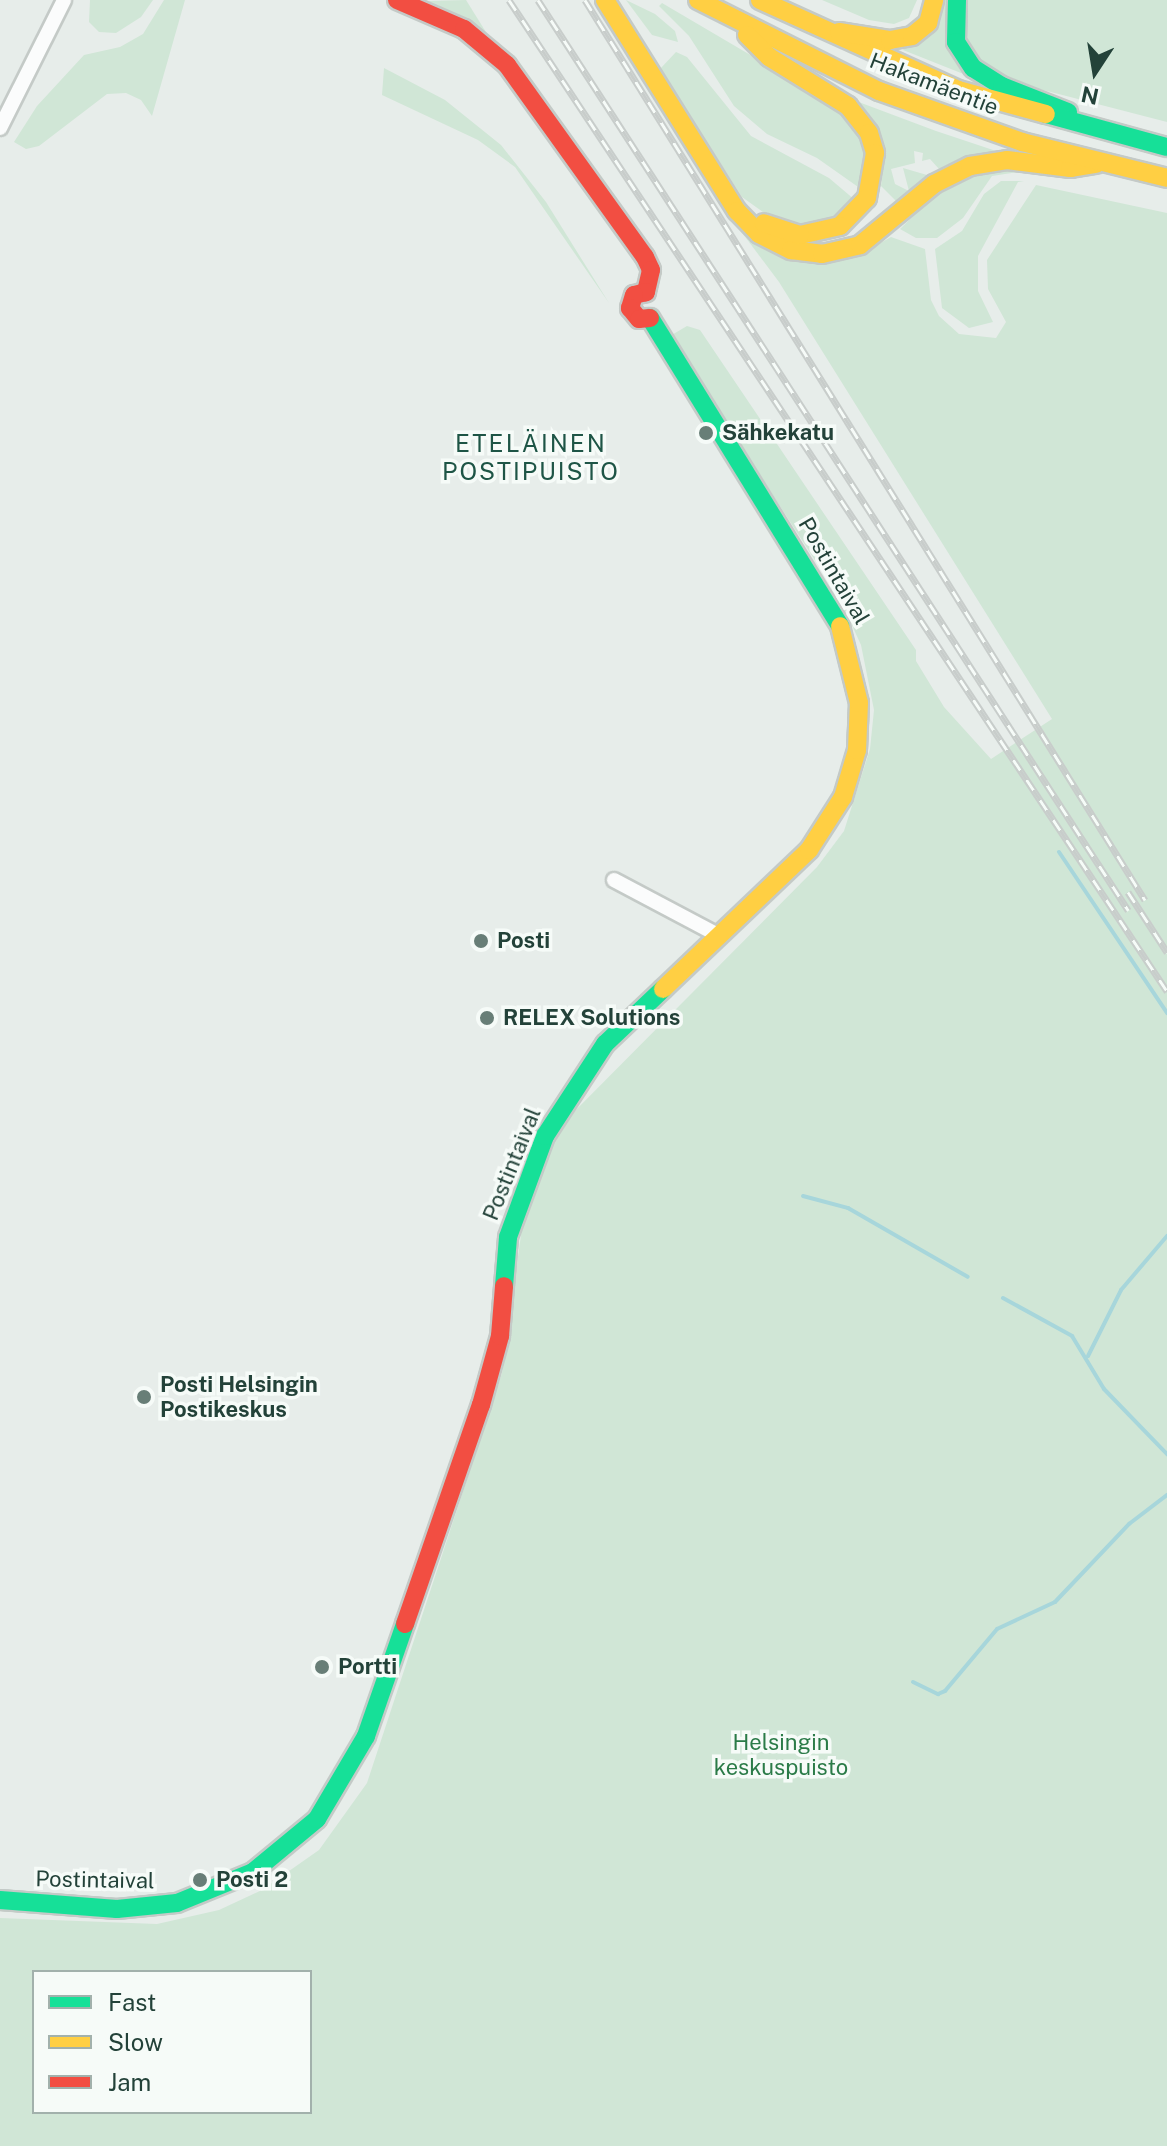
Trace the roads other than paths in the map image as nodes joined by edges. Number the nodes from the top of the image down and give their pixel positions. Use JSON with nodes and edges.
{"nodes":[{"id":1,"x":64,"y":0,"type":"edge"},
{"id":2,"x":397,"y":0,"type":"edge"},
{"id":3,"x":605,"y":0,"type":"edge"},
{"id":4,"x":698,"y":0,"type":"edge"},
{"id":5,"x":760,"y":0,"type":"edge"},
{"id":6,"x":934,"y":0,"type":"edge"},
{"id":7,"x":957,"y":0,"type":"edge"},
{"id":8,"x":733,"y":20,"type":"junction"},
{"id":9,"x":822,"y":32,"type":"junction"},
{"id":10,"x":0,"y":128,"type":"edge"},
{"id":11,"x":1095,"y":130,"type":"junction"},
{"id":12,"x":1167,"y":147,"type":"edge"},
{"id":13,"x":1096,"y":164,"type":"junction"},
{"id":14,"x":1167,"y":178,"type":"edge"},
{"id":15,"x":718,"y":179,"type":"junction"},
{"id":16,"x":614,"y":880,"type":"dead end"},
{"id":17,"x":718,"y":935,"type":"junction"},
{"id":18,"x":0,"y":1900,"type":"edge"}],
"edges":[{"from":1,"to":10,"type":"street"},
{"from":2,"to":17,"type":"street","name":"Postintaival"},
{"from":3,"to":15,"type":"street"},
{"from":4,"to":8,"type":"street","name":"Hakamäentie"},
{"from":5,"to":9,"type":"street","name":"Hakamäentie"},
{"from":6,"to":9,"type":"street"},
{"from":7,"to":11,"type":"street"},
{"from":8,"to":13,"type":"street","name":"Hakamäentie"},
{"from":8,"to":15,"type":"street"},
{"from":9,"to":11,"type":"street","name":"Hakamäentie"},
{"from":11,"to":12,"type":"street","name":"Hakamäentie"},
{"from":13,"to":14,"type":"street","name":"Hakamäentie"},
{"from":13,"to":15,"type":"street"},
{"from":16,"to":17,"type":"street"},
{"from":17,"to":18,"type":"street","name":"Postintaival"}]}
